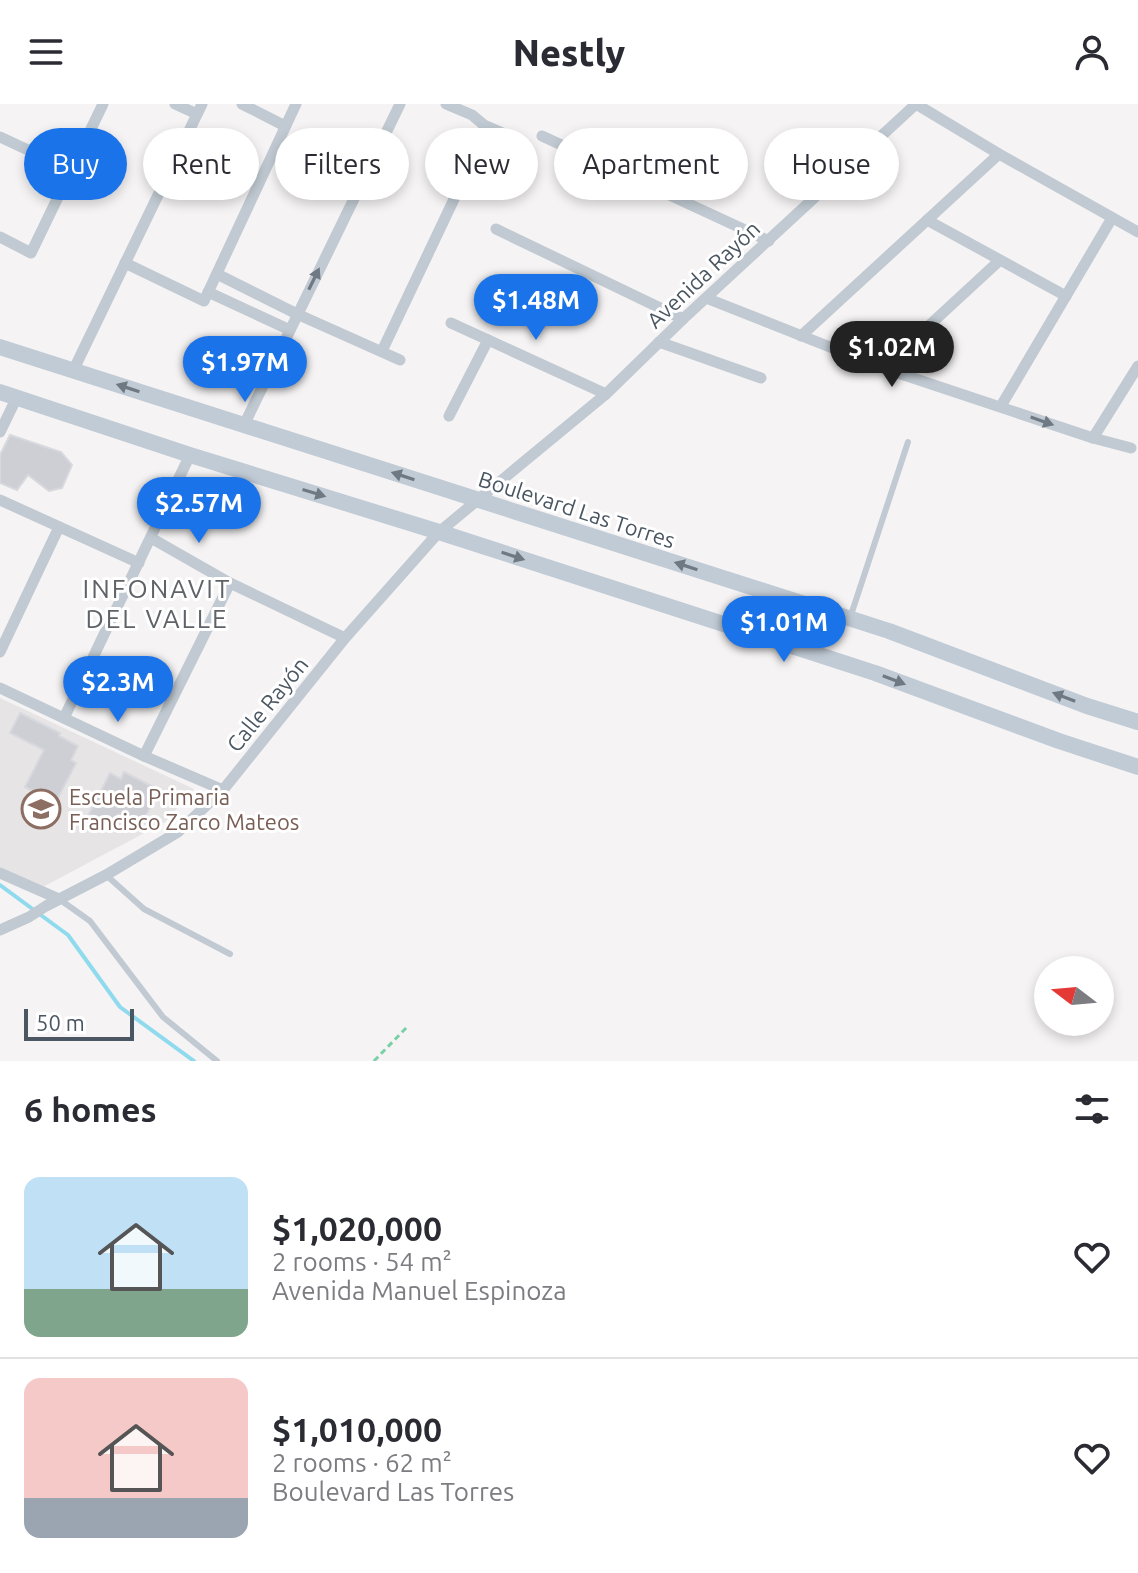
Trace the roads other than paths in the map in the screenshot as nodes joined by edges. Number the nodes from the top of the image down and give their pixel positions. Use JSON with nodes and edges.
{"nodes":[{"id":1,"x":103,"y":104,"type":"edge"},
{"id":2,"x":175,"y":104,"type":"edge"},
{"id":3,"x":242,"y":104,"type":"edge"},
{"id":4,"x":296,"y":104,"type":"edge"},
{"id":5,"x":400,"y":104,"type":"edge"},
{"id":6,"x":446,"y":104,"type":"edge"},
{"id":7,"x":916,"y":104,"type":"edge"},
{"id":8,"x":199,"y":109,"type":"edge"},
{"id":9,"x":484,"y":125,"type":"junction"},
{"id":10,"x":285,"y":126,"type":"junction"},
{"id":11,"x":91,"y":128,"type":"edge"},
{"id":12,"x":491,"y":128,"type":"edge"},
{"id":13,"x":542,"y":136,"type":"dead end"},
{"id":14,"x":0,"y":137,"type":"edge"},
{"id":15,"x":24,"y":148,"type":"edge"},
{"id":16,"x":999,"y":154,"type":"junction"},
{"id":17,"x":57,"y":200,"type":"edge"},
{"id":18,"x":1112,"y":218,"type":"junction"},
{"id":19,"x":927,"y":220,"type":"junction"},
{"id":20,"x":496,"y":229,"type":"dead end"},
{"id":21,"x":1138,"y":232,"type":"edge"},
{"id":22,"x":0,"y":237,"type":"edge"},
{"id":23,"x":769,"y":241,"type":"junction"},
{"id":24,"x":999,"y":261,"type":"junction"},
{"id":25,"x":125,"y":263,"type":"junction"},
{"id":26,"x":217,"y":274,"type":"junction"},
{"id":27,"x":1066,"y":296,"type":"junction"},
{"id":28,"x":206,"y":297,"type":"junction"},
{"id":29,"x":706,"y":298,"type":"junction"},
{"id":30,"x":297,"y":314,"type":"junction"},
{"id":31,"x":683,"y":319,"type":"junction"},
{"id":32,"x":451,"y":323,"type":"dead end"},
{"id":33,"x":290,"y":330,"type":"junction"},
{"id":34,"x":801,"y":336,"type":"junction"},
{"id":35,"x":488,"y":340,"type":"junction"},
{"id":36,"x":659,"y":342,"type":"junction"},
{"id":37,"x":0,"y":347,"type":"edge"},
{"id":38,"x":382,"y":351,"type":"junction"},
{"id":39,"x":400,"y":360,"type":"dead end"},
{"id":40,"x":1138,"y":366,"type":"edge"},
{"id":41,"x":883,"y":368,"type":"junction"},
{"id":42,"x":73,"y":371,"type":"junction"},
{"id":43,"x":761,"y":378,"type":"dead end"},
{"id":44,"x":0,"y":392,"type":"edge"},
{"id":45,"x":606,"y":394,"type":"junction"},
{"id":46,"x":17,"y":397,"type":"junction"},
{"id":47,"x":1001,"y":406,"type":"junction"},
{"id":48,"x":449,"y":416,"type":"dead end"},
{"id":49,"x":244,"y":425,"type":"junction"},
{"id":50,"x":0,"y":432,"type":"edge"},
{"id":51,"x":1093,"y":438,"type":"junction"},
{"id":52,"x":908,"y":442,"type":"dead end"},
{"id":53,"x":1131,"y":448,"type":"dead end"},
{"id":54,"x":190,"y":455,"type":"junction"},
{"id":55,"x":0,"y":500,"type":"edge"},
{"id":56,"x":477,"y":500,"type":"junction"},
{"id":57,"x":59,"y":527,"type":"junction"},
{"id":58,"x":439,"y":532,"type":"junction"},
{"id":59,"x":151,"y":538,"type":"junction"},
{"id":60,"x":139,"y":563,"type":"junction"},
{"id":61,"x":230,"y":583,"type":"junction"},
{"id":62,"x":850,"y":619,"type":"junction"},
{"id":63,"x":345,"y":638,"type":"junction"},
{"id":64,"x":0,"y":652,"type":"edge"},
{"id":65,"x":0,"y":688,"type":"edge"},
{"id":66,"x":64,"y":718,"type":"junction"},
{"id":67,"x":1138,"y":722,"type":"edge"},
{"id":68,"x":144,"y":756,"type":"junction"},
{"id":69,"x":1138,"y":767,"type":"edge"},
{"id":70,"x":223,"y":790,"type":"junction"},
{"id":71,"x":0,"y":873,"type":"edge"},
{"id":72,"x":106,"y":875,"type":"junction"},
{"id":73,"x":59,"y":899,"type":"junction"},
{"id":74,"x":0,"y":930,"type":"edge"},
{"id":75,"x":230,"y":954,"type":"dead end"},
{"id":76,"x":217,"y":1061,"type":"edge"}],
"edges":[{"from":1,"to":11,"type":"street"},
{"from":2,"to":8,"type":"street"},
{"from":3,"to":10,"type":"street"},
{"from":4,"to":10,"type":"street"},
{"from":30,"to":5,"type":"street","one_way":true},
{"from":6,"to":9,"type":"street"},
{"from":7,"to":16,"type":"street"},
{"from":7,"to":23,"type":"street","name":"Avenida Rayón"},
{"from":8,"to":25,"type":"street"},
{"from":9,"to":12,"type":"street"},
{"from":9,"to":38,"type":"street"},
{"from":10,"to":26,"type":"street"},
{"from":13,"to":23,"type":"street"},
{"from":14,"to":15,"type":"street"},
{"from":16,"to":18,"type":"street"},
{"from":16,"to":19,"type":"street"},
{"from":17,"to":22,"type":"street"},
{"from":18,"to":21,"type":"street"},
{"from":18,"to":27,"type":"street"},
{"from":19,"to":24,"type":"street"},
{"from":19,"to":34,"type":"street"},
{"from":20,"to":31,"type":"street"},
{"from":23,"to":29,"type":"street","name":"Avenida Rayón"},
{"from":24,"to":27,"type":"street"},
{"from":24,"to":41,"type":"street"},
{"from":25,"to":28,"type":"street"},
{"from":25,"to":42,"type":"street"},
{"from":26,"to":28,"type":"street"},
{"from":26,"to":30,"type":"street"},
{"from":27,"to":47,"type":"street"},
{"from":28,"to":33,"type":"street"},
{"from":29,"to":31,"type":"street","name":"Avenida Rayón"},
{"from":29,"to":34,"type":"street"},
{"from":30,"to":33,"type":"street"},
{"from":30,"to":38,"type":"street"},
{"from":31,"to":36,"type":"street","name":"Avenida Rayón"},
{"from":32,"to":35,"type":"street"},
{"from":33,"to":49,"type":"street"},
{"from":34,"to":41,"type":"street"},
{"from":35,"to":45,"type":"street"},
{"from":35,"to":48,"type":"street"},
{"from":36,"to":43,"type":"street"},
{"from":36,"to":45,"type":"street","name":"Avenida Rayón"},
{"from":37,"to":42,"type":"street","name":"Boulevard Las Torres"},
{"from":38,"to":39,"type":"street"},
{"from":40,"to":51,"type":"street"},
{"from":41,"to":47,"type":"street"},
{"from":49,"to":42,"type":"street","name":"Boulevard Las Torres","one_way":true},
{"from":44,"to":46,"type":"street"},
{"from":45,"to":56,"type":"street","name":"Avenida Rayón"},
{"from":46,"to":50,"type":"street"},
{"from":46,"to":54,"type":"street"},
{"from":47,"to":51,"type":"street","one_way":true},
{"from":56,"to":49,"type":"street","name":"Boulevard Las Torres","one_way":true},
{"from":51,"to":53,"type":"street"},
{"from":52,"to":62,"type":"lane"},
{"from":54,"to":58,"type":"street","one_way":true},
{"from":54,"to":59,"type":"street"},
{"from":55,"to":57,"type":"street"},
{"from":56,"to":58,"type":"street","name":"Calle Rayón"},
{"from":62,"to":56,"type":"street","name":"Boulevard Las Torres","one_way":true},
{"from":57,"to":60,"type":"street"},
{"from":57,"to":64,"type":"street"},
{"from":58,"to":63,"type":"street","name":"Calle Rayón"},
{"from":58,"to":69,"type":"street","one_way":true},
{"from":59,"to":60,"type":"street"},
{"from":59,"to":61,"type":"street"},
{"from":60,"to":66,"type":"street"},
{"from":61,"to":63,"type":"street"},
{"from":61,"to":68,"type":"street"},
{"from":67,"to":62,"type":"street","name":"Boulevard Las Torres","one_way":true},
{"from":63,"to":70,"type":"street","name":"Calle Rayón"},
{"from":65,"to":66,"type":"street"},
{"from":66,"to":68,"type":"street"},
{"from":68,"to":70,"type":"street"},
{"from":70,"to":72,"type":"street","name":"Calle Rayón"},
{"from":71,"to":73,"type":"street"},
{"from":72,"to":73,"type":"street","name":"Calle Rayón"},
{"from":72,"to":75,"type":"lane"},
{"from":73,"to":74,"type":"street","name":"Calle Rayón"},
{"from":73,"to":76,"type":"lane"}]}
